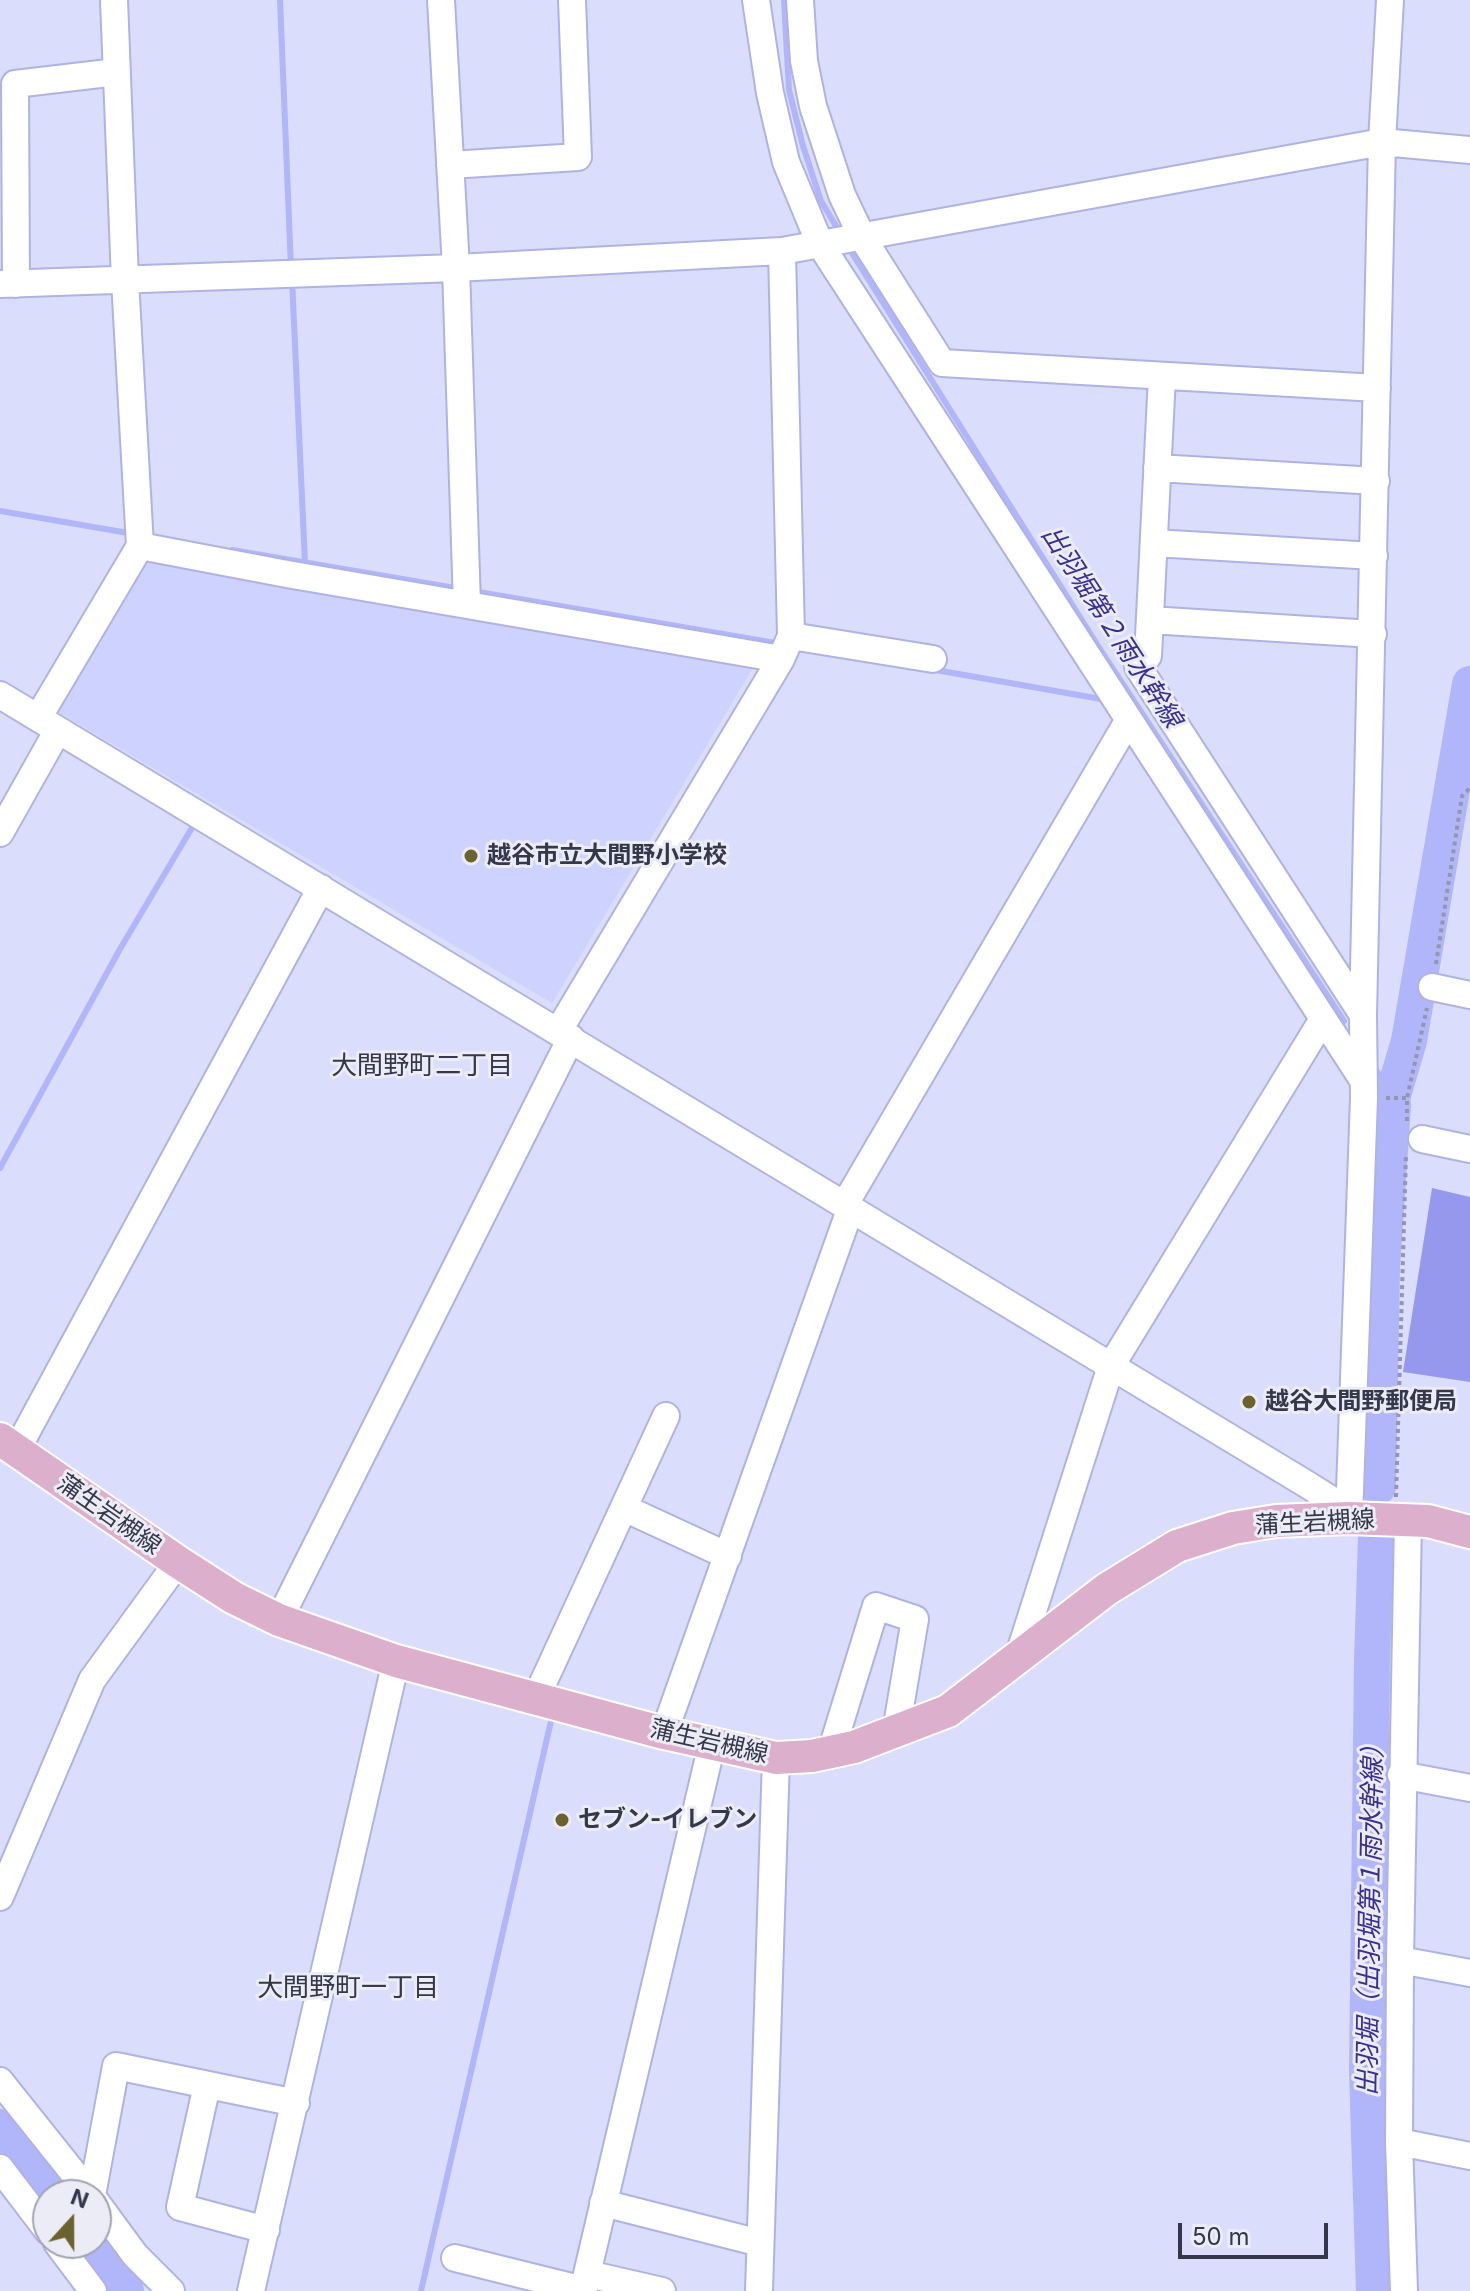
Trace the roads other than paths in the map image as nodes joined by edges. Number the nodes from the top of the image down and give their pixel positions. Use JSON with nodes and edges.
{"nodes":[{"id":1,"x":114,"y":0,"type":"edge"},
{"id":2,"x":441,"y":0,"type":"edge"},
{"id":3,"x":572,"y":0,"type":"edge"},
{"id":4,"x":756,"y":0,"type":"edge"},
{"id":5,"x":800,"y":0,"type":"edge"},
{"id":6,"x":1390,"y":0,"type":"edge"},
{"id":7,"x":117,"y":72,"type":"junction"},
{"id":8,"x":1382,"y":142,"type":"junction"},
{"id":9,"x":1470,"y":150,"type":"edge"},
{"id":10,"x":450,"y":165,"type":"junction"},
{"id":11,"x":862,"y":237,"type":"junction"},
{"id":12,"x":820,"y":244,"type":"junction"},
{"id":13,"x":782,"y":251,"type":"junction"},
{"id":14,"x":456,"y":268,"type":"junction"},
{"id":15,"x":125,"y":280,"type":"junction"},
{"id":16,"x":8,"y":284,"type":"edge"},
{"id":17,"x":1162,"y":376,"type":"junction"},
{"id":18,"x":1377,"y":388,"type":"junction"},
{"id":19,"x":1157,"y":468,"type":"junction"},
{"id":20,"x":1376,"y":481,"type":"junction"},
{"id":21,"x":1154,"y":543,"type":"junction"},
{"id":22,"x":140,"y":546,"type":"junction"},
{"id":23,"x":1374,"y":556,"type":"junction"},
{"id":24,"x":467,"y":605,"type":"junction"},
{"id":25,"x":1150,"y":620,"type":"junction"},
{"id":26,"x":1373,"y":634,"type":"junction"},
{"id":27,"x":786,"y":647,"type":"junction"},
{"id":28,"x":933,"y":659,"type":"dead end"},
{"id":29,"x":0,"y":695,"type":"edge"},
{"id":30,"x":1128,"y":721,"type":"junction"},
{"id":31,"x":48,"y":724,"type":"junction"},
{"id":32,"x":0,"y":833,"type":"edge"},
{"id":33,"x":321,"y":888,"type":"junction"},
{"id":34,"x":1432,"y":987,"type":"road end"},
{"id":35,"x":1470,"y":995,"type":"edge"},
{"id":36,"x":1363,"y":1015,"type":"junction"},
{"id":37,"x":1323,"y":1019,"type":"junction"},
{"id":38,"x":565,"y":1034,"type":"junction"},
{"id":39,"x":1363,"y":1080,"type":"junction"},
{"id":40,"x":1411,"y":1138,"type":"road end"},
{"id":41,"x":1470,"y":1149,"type":"edge"},
{"id":42,"x":848,"y":1205,"type":"junction"},
{"id":43,"x":1111,"y":1366,"type":"junction"},
{"id":44,"x":666,"y":1416,"type":"dead end"},
{"id":45,"x":8,"y":1445,"type":"edge"},
{"id":46,"x":624,"y":1508,"type":"junction"},
{"id":47,"x":1346,"y":1518,"type":"junction"},
{"id":48,"x":1402,"y":1521,"type":"junction"},
{"id":49,"x":1470,"y":1532,"type":"edge"},
{"id":50,"x":728,"y":1556,"type":"junction"},
{"id":51,"x":178,"y":1562,"type":"junction"},
{"id":52,"x":279,"y":1620,"type":"junction"},
{"id":53,"x":1018,"y":1658,"type":"junction"},
{"id":54,"x":396,"y":1661,"type":"junction"},
{"id":55,"x":536,"y":1698,"type":"junction"},
{"id":56,"x":896,"y":1731,"type":"junction"},
{"id":57,"x":664,"y":1733,"type":"junction"},
{"id":58,"x":712,"y":1744,"type":"junction"},
{"id":59,"x":831,"y":1752,"type":"junction"},
{"id":60,"x":776,"y":1758,"type":"junction"},
{"id":61,"x":1401,"y":1775,"type":"junction"},
{"id":62,"x":1470,"y":1788,"type":"edge"},
{"id":63,"x":0,"y":1897,"type":"edge"},
{"id":64,"x":1400,"y":1960,"type":"junction"},
{"id":65,"x":1470,"y":1973,"type":"edge"},
{"id":66,"x":0,"y":2081,"type":"edge"},
{"id":67,"x":207,"y":2085,"type":"junction"},
{"id":68,"x":296,"y":2103,"type":"junction"},
{"id":69,"x":1399,"y":2142,"type":"junction"},
{"id":70,"x":1470,"y":2156,"type":"edge"},
{"id":71,"x":0,"y":2168,"type":"edge"},
{"id":72,"x":79,"y":2179,"type":"edge"},
{"id":73,"x":95,"y":2179,"type":"edge"},
{"id":74,"x":603,"y":2203,"type":"junction"},
{"id":75,"x":32,"y":2210,"type":"edge"},
{"id":76,"x":112,"y":2224,"type":"edge"},
{"id":77,"x":266,"y":2230,"type":"junction"},
{"id":78,"x":760,"y":2243,"type":"junction"},
{"id":79,"x":455,"y":2258,"type":"dead end"},
{"id":80,"x":69,"y":2259,"type":"edge"},
{"id":81,"x":585,"y":2285,"type":"edge"},
{"id":82,"x":93,"y":2291,"type":"edge"},
{"id":83,"x":171,"y":2291,"type":"edge"},
{"id":84,"x":251,"y":2291,"type":"edge"},
{"id":85,"x":662,"y":2291,"type":"edge"},
{"id":86,"x":759,"y":2291,"type":"edge"},
{"id":87,"x":1404,"y":2291,"type":"edge"}],
"edges":[{"from":1,"to":7,"type":"street"},
{"from":2,"to":10,"type":"street"},
{"from":3,"to":10,"type":"street"},
{"from":4,"to":12,"type":"street"},
{"from":5,"to":11,"type":"street"},
{"from":6,"to":8,"type":"street"},
{"from":7,"to":15,"type":"street"},
{"from":7,"to":16,"type":"street"},
{"from":8,"to":9,"type":"street"},
{"from":8,"to":11,"type":"street"},
{"from":8,"to":18,"type":"street"},
{"from":10,"to":14,"type":"street"},
{"from":11,"to":12,"type":"street"},
{"from":11,"to":17,"type":"street"},
{"from":12,"to":13,"type":"street"},
{"from":12,"to":30,"type":"street"},
{"from":13,"to":14,"type":"street"},
{"from":13,"to":27,"type":"street"},
{"from":14,"to":15,"type":"street"},
{"from":14,"to":24,"type":"street"},
{"from":15,"to":16,"type":"street"},
{"from":15,"to":22,"type":"street"},
{"from":17,"to":18,"type":"street"},
{"from":17,"to":19,"type":"street"},
{"from":18,"to":20,"type":"street"},
{"from":19,"to":20,"type":"street"},
{"from":19,"to":21,"type":"street"},
{"from":20,"to":23,"type":"street"},
{"from":21,"to":23,"type":"street"},
{"from":21,"to":25,"type":"street"},
{"from":22,"to":24,"type":"street"},
{"from":22,"to":31,"type":"street"},
{"from":23,"to":26,"type":"street"},
{"from":24,"to":27,"type":"street"},
{"from":25,"to":26,"type":"street"},
{"from":25,"to":36,"type":"street"},
{"from":26,"to":36,"type":"street"},
{"from":27,"to":28,"type":"street"},
{"from":27,"to":38,"type":"street"},
{"from":29,"to":31,"type":"street"},
{"from":30,"to":37,"type":"street"},
{"from":30,"to":42,"type":"street"},
{"from":31,"to":32,"type":"street"},
{"from":31,"to":33,"type":"street"},
{"from":33,"to":38,"type":"street"},
{"from":33,"to":45,"type":"street"},
{"from":34,"to":35,"type":"street"},
{"from":36,"to":39,"type":"street"},
{"from":37,"to":39,"type":"street"},
{"from":37,"to":43,"type":"street"},
{"from":38,"to":42,"type":"street"},
{"from":38,"to":52,"type":"street"},
{"from":39,"to":47,"type":"street"},
{"from":40,"to":41,"type":"street"},
{"from":42,"to":43,"type":"street"},
{"from":42,"to":50,"type":"street"},
{"from":43,"to":47,"type":"street"},
{"from":43,"to":53,"type":"street"},
{"from":44,"to":46,"type":"street"},
{"from":45,"to":51,"type":"main road","name":"蒲生岩槻線"},
{"from":46,"to":50,"type":"street"},
{"from":46,"to":55,"type":"street"},
{"from":47,"to":48,"type":"main road","name":"蒲生岩槻線"},
{"from":47,"to":53,"type":"main road","name":"蒲生岩槻線"},
{"from":48,"to":49,"type":"main road","name":"蒲生岩槻線"},
{"from":48,"to":61,"type":"street"},
{"from":50,"to":57,"type":"street"},
{"from":51,"to":52,"type":"main road","name":"蒲生岩槻線"},
{"from":51,"to":63,"type":"street"},
{"from":52,"to":54,"type":"main road","name":"蒲生岩槻線"},
{"from":53,"to":56,"type":"main road","name":"蒲生岩槻線"},
{"from":54,"to":55,"type":"main road","name":"蒲生岩槻線"},
{"from":54,"to":68,"type":"street"},
{"from":55,"to":57,"type":"main road","name":"蒲生岩槻線"},
{"from":56,"to":59,"type":"main road","name":"蒲生岩槻線"},
{"from":56,"to":59,"type":"street"},
{"from":57,"to":58,"type":"main road","name":"蒲生岩槻線"},
{"from":58,"to":60,"type":"main road","name":"蒲生岩槻線"},
{"from":58,"to":74,"type":"street"},
{"from":59,"to":60,"type":"main road","name":"蒲生岩槻線"},
{"from":60,"to":78,"type":"street"},
{"from":61,"to":62,"type":"street"},
{"from":61,"to":64,"type":"street"},
{"from":64,"to":65,"type":"street"},
{"from":64,"to":69,"type":"street"},
{"from":66,"to":72,"type":"street"},
{"from":67,"to":68,"type":"street"},
{"from":67,"to":73,"type":"street"},
{"from":67,"to":77,"type":"street"},
{"from":68,"to":77,"type":"street"},
{"from":69,"to":70,"type":"street"},
{"from":69,"to":87,"type":"street"},
{"from":71,"to":75,"type":"street"},
{"from":74,"to":78,"type":"street"},
{"from":74,"to":81,"type":"street"},
{"from":76,"to":83,"type":"street"},
{"from":77,"to":84,"type":"street"},
{"from":78,"to":86,"type":"street"},
{"from":79,"to":81,"type":"street"},
{"from":80,"to":82,"type":"street"},
{"from":81,"to":85,"type":"street"}]}
